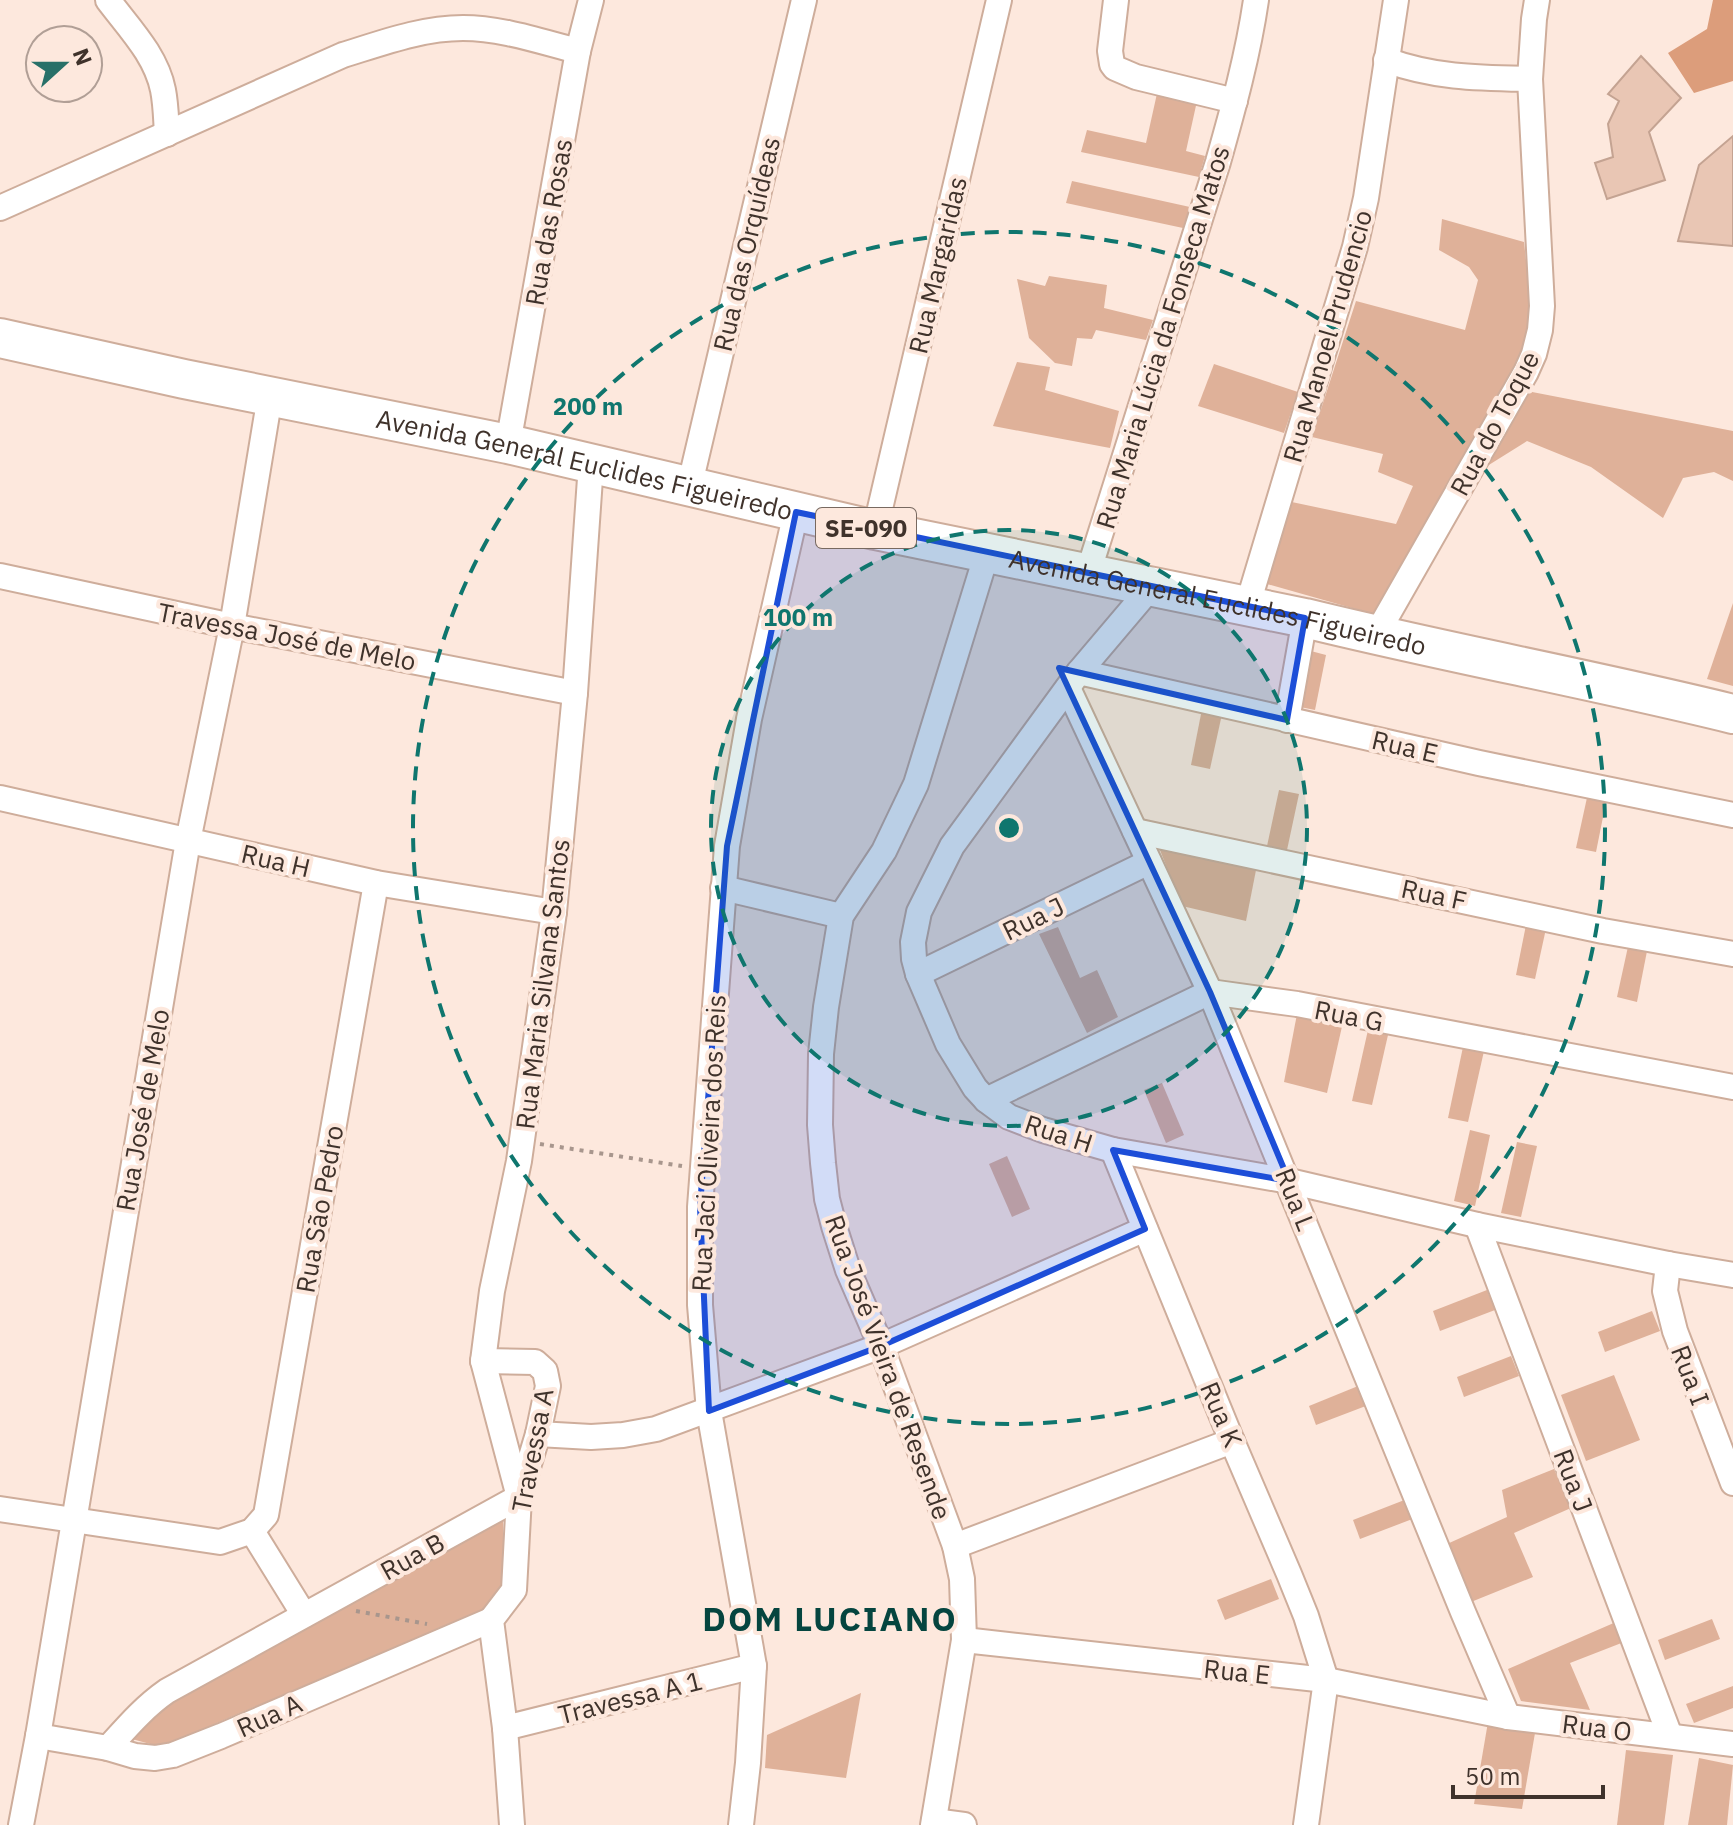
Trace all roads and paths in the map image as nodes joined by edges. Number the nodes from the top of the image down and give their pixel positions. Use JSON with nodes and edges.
{"nodes":[{"id":1,"x":108,"y":0,"type":"edge"},
{"id":2,"x":591,"y":0,"type":"edge"},
{"id":3,"x":804,"y":0,"type":"edge"},
{"id":4,"x":999,"y":0,"type":"edge"},
{"id":5,"x":1116,"y":0,"type":"edge"},
{"id":6,"x":1256,"y":0,"type":"edge"},
{"id":7,"x":1396,"y":0,"type":"edge"},
{"id":8,"x":1537,"y":0,"type":"edge"},
{"id":9,"x":578,"y":51,"type":"junction"},
{"id":10,"x":1386,"y":60,"type":"junction"},
{"id":11,"x":1530,"y":79,"type":"junction"},
{"id":12,"x":1235,"y":101,"type":"junction"},
{"id":13,"x":167,"y":134,"type":"junction"},
{"id":14,"x":0,"y":208,"type":"edge"},
{"id":15,"x":0,"y":338,"type":"edge"},
{"id":16,"x":270,"y":396,"type":"junction"},
{"id":17,"x":508,"y":444,"type":"junction"},
{"id":18,"x":591,"y":464,"type":"junction"},
{"id":19,"x":689,"y":488,"type":"junction"},
{"id":20,"x":796,"y":512,"type":"junction"},
{"id":21,"x":875,"y":530,"type":"junction"},
{"id":22,"x":987,"y":553,"type":"junction"},
{"id":23,"x":1088,"y":573,"type":"junction"},
{"id":24,"x":0,"y":576,"type":"edge"},
{"id":25,"x":1151,"y":587,"type":"junction"},
{"id":26,"x":1247,"y":607,"type":"junction"},
{"id":27,"x":1305,"y":618,"type":"junction"},
{"id":28,"x":232,"y":626,"type":"junction"},
{"id":29,"x":1376,"y":635,"type":"junction"},
{"id":30,"x":1073,"y":680,"type":"junction"},
{"id":31,"x":575,"y":693,"type":"junction"},
{"id":32,"x":1733,"y":714,"type":"edge"},
{"id":33,"x":1287,"y":720,"type":"junction"},
{"id":34,"x":0,"y":798,"type":"edge"},
{"id":35,"x":1733,"y":815,"type":"edge"},
{"id":36,"x":1135,"y":831,"type":"junction"},
{"id":37,"x":188,"y":841,"type":"junction"},
{"id":38,"x":1149,"y":862,"type":"junction"},
{"id":39,"x":376,"y":883,"type":"junction"},
{"id":40,"x":723,"y":888,"type":"junction"},
{"id":41,"x":554,"y":912,"type":"junction"},
{"id":42,"x":841,"y":916,"type":"junction"},
{"id":43,"x":1733,"y":954,"type":"edge"},
{"id":44,"x":918,"y":974,"type":"junction"},
{"id":45,"x":1210,"y":992,"type":"junction"},
{"id":46,"x":1733,"y":1087,"type":"edge"},
{"id":47,"x":986,"y":1100,"type":"junction"},
{"id":48,"x":522,"y":1141,"type":"junction"},
{"id":49,"x":1113,"y":1150,"type":"junction"},
{"id":50,"x":702,"y":1169,"type":"junction"},
{"id":51,"x":1289,"y":1181,"type":"junction"},
{"id":52,"x":1477,"y":1225,"type":"junction"},
{"id":53,"x":1145,"y":1229,"type":"junction"},
{"id":54,"x":1668,"y":1264,"type":"junction"},
{"id":55,"x":1733,"y":1275,"type":"edge"},
{"id":56,"x":881,"y":1346,"type":"junction"},
{"id":57,"x":483,"y":1361,"type":"junction"},
{"id":58,"x":709,"y":1411,"type":"junction"},
{"id":59,"x":538,"y":1434,"type":"junction"},
{"id":60,"x":1232,"y":1441,"type":"junction"},
{"id":61,"x":1733,"y":1483,"type":"edge"},
{"id":62,"x":519,"y":1497,"type":"junction"},
{"id":63,"x":0,"y":1509,"type":"edge"},
{"id":64,"x":74,"y":1521,"type":"junction"},
{"id":65,"x":252,"y":1531,"type":"junction"},
{"id":66,"x":955,"y":1546,"type":"junction"},
{"id":67,"x":313,"y":1610,"type":"junction"},
{"id":68,"x":491,"y":1620,"type":"junction"},
{"id":69,"x":466,"y":1631,"type":"junction"},
{"id":70,"x":964,"y":1640,"type":"junction"},
{"id":71,"x":754,"y":1666,"type":"junction"},
{"id":72,"x":1326,"y":1680,"type":"junction"},
{"id":73,"x":1508,"y":1717,"type":"junction"},
{"id":74,"x":505,"y":1728,"type":"junction"},
{"id":75,"x":38,"y":1736,"type":"junction"},
{"id":76,"x":1670,"y":1736,"type":"junction"},
{"id":77,"x":1733,"y":1744,"type":"edge"},
{"id":78,"x":108,"y":1748,"type":"junction"},
{"id":79,"x":934,"y":1823,"type":"edge"},
{"id":80,"x":21,"y":1825,"type":"edge"},
{"id":81,"x":512,"y":1825,"type":"edge"},
{"id":82,"x":741,"y":1825,"type":"edge"},
{"id":83,"x":964,"y":1825,"type":"edge"},
{"id":84,"x":1306,"y":1825,"type":"edge"}],
"edges":[{"from":1,"to":13,"type":"street"},
{"from":2,"to":9,"type":"street","name":"Rua das Rosas"},
{"from":3,"to":19,"type":"street","name":"Rua das Orquídeas"},
{"from":4,"to":21,"type":"street","name":"Rua Margaridas"},
{"from":5,"to":12,"type":"street"},
{"from":6,"to":12,"type":"street","name":"Rua Maria Lúcia da Fonseca Matos"},
{"from":7,"to":10,"type":"street"},
{"from":8,"to":11,"type":"street","name":"Rua do Toque"},
{"from":9,"to":13,"type":"street"},
{"from":9,"to":17,"type":"street","name":"Rua das Rosas"},
{"from":10,"to":11,"type":"street"},
{"from":10,"to":26,"type":"street","name":"Rua Manoel Prudencio"},
{"from":11,"to":29,"type":"street","name":"Rua do Toque"},
{"from":12,"to":23,"type":"street","name":"Rua Maria Lúcia da Fonseca Matos"},
{"from":13,"to":14,"type":"street"},
{"from":15,"to":16,"type":"main road","name":"Avenida General Euclides Figueiredo","number":"SE-090"},
{"from":16,"to":17,"type":"main road","name":"Avenida General Euclides Figueiredo","number":"SE-090"},
{"from":16,"to":28,"type":"street","name":"Rua José de Melo"},
{"from":17,"to":18,"type":"main road","name":"Avenida General Euclides Figueiredo","number":"SE-090"},
{"from":18,"to":19,"type":"main road","name":"Avenida General Euclides Figueiredo","number":"SE-090"},
{"from":18,"to":31,"type":"street","name":"Rua Maria Silvana Santos"},
{"from":19,"to":20,"type":"main road","name":"Avenida General Euclides Figueiredo","number":"SE-090"},
{"from":20,"to":21,"type":"main road","name":"Avenida General Euclides Figueiredo","number":"SE-090"},
{"from":20,"to":40,"type":"street","name":"Rua Jaci Oliveira dos Reis"},
{"from":21,"to":22,"type":"main road","name":"Avenida General Euclides Figueiredo","number":"SE-090"},
{"from":22,"to":23,"type":"main road","name":"Avenida General Euclides Figueiredo","number":"SE-090"},
{"from":22,"to":42,"type":"street","name":"Rua José Vieira de Resende"},
{"from":23,"to":25,"type":"main road","name":"Avenida General Euclides Figueiredo","number":"SE-090"},
{"from":24,"to":28,"type":"street","name":"Travessa José de Melo"},
{"from":25,"to":26,"type":"main road","name":"Avenida General Euclides Figueiredo","number":"SE-090"},
{"from":25,"to":30,"type":"street","name":"Rua H"},
{"from":26,"to":27,"type":"main road","name":"Avenida General Euclides Figueiredo","number":"SE-090"},
{"from":27,"to":29,"type":"main road","name":"Avenida General Euclides Figueiredo","number":"SE-090"},
{"from":27,"to":33,"type":"street"},
{"from":28,"to":31,"type":"street","name":"Travessa José de Melo"},
{"from":28,"to":37,"type":"street","name":"Rua José de Melo"},
{"from":29,"to":32,"type":"main road","name":"Avenida General Euclides Figueiredo","number":"SE-090"},
{"from":30,"to":33,"type":"street","name":"Rua E"},
{"from":30,"to":36,"type":"street","name":"Rua L"},
{"from":30,"to":44,"type":"street","name":"Rua H"},
{"from":31,"to":41,"type":"street","name":"Rua Maria Silvana Santos"},
{"from":33,"to":35,"type":"street","name":"Rua E"},
{"from":34,"to":37,"type":"street","name":"Rua H"},
{"from":36,"to":38,"type":"street","name":"Rua L"},
{"from":36,"to":43,"type":"street","name":"Rua F"},
{"from":37,"to":39,"type":"street","name":"Rua H"},
{"from":37,"to":64,"type":"street","name":"Rua José de Melo"},
{"from":38,"to":44,"type":"street","name":"Rua J"},
{"from":38,"to":45,"type":"street","name":"Rua L"},
{"from":39,"to":41,"type":"street","name":"Rua H"},
{"from":39,"to":65,"type":"street","name":"Rua São Pedro"},
{"from":40,"to":42,"type":"street"},
{"from":40,"to":50,"type":"street","name":"Rua Jaci Oliveira dos Reis"},
{"from":41,"to":48,"type":"street","name":"Rua Maria Silvana Santos"},
{"from":42,"to":56,"type":"street","name":"Rua José Vieira de Resende"},
{"from":44,"to":47,"type":"street","name":"Rua H"},
{"from":45,"to":46,"type":"street","name":"Rua G"},
{"from":45,"to":47,"type":"street"},
{"from":45,"to":51,"type":"street","name":"Rua L"},
{"from":47,"to":49,"type":"street","name":"Rua H"},
{"from":48,"to":50,"type":"path"},
{"from":48,"to":57,"type":"street","name":"Rua Maria Silvana Santos"},
{"from":49,"to":51,"type":"street","name":"Rua H"},
{"from":49,"to":53,"type":"street","name":"Rua K"},
{"from":50,"to":58,"type":"street","name":"Rua Jaci Oliveira dos Reis"},
{"from":51,"to":52,"type":"street","name":"Rua H"},
{"from":51,"to":73,"type":"street","name":"Rua L"},
{"from":52,"to":54,"type":"street","name":"Rua H"},
{"from":52,"to":76,"type":"street","name":"Rua J"},
{"from":53,"to":56,"type":"street"},
{"from":53,"to":60,"type":"street","name":"Rua K"},
{"from":54,"to":55,"type":"street","name":"Rua H"},
{"from":54,"to":61,"type":"street","name":"Rua I"},
{"from":56,"to":58,"type":"street"},
{"from":56,"to":66,"type":"street","name":"Rua José Vieira de Resende"},
{"from":57,"to":59,"type":"street","name":"Travessa A"},
{"from":57,"to":62,"type":"street","name":"Rua Maria Silvana Santos"},
{"from":58,"to":59,"type":"street"},
{"from":58,"to":71,"type":"street","name":"Rua Jaci Oliveira dos Reis"},
{"from":59,"to":62,"type":"street","name":"Travessa A"},
{"from":60,"to":66,"type":"street"},
{"from":60,"to":72,"type":"street","name":"Rua K"},
{"from":62,"to":67,"type":"street","name":"Rua B"},
{"from":62,"to":68,"type":"street","name":"Travessa A"},
{"from":63,"to":64,"type":"street"},
{"from":64,"to":65,"type":"street"},
{"from":64,"to":75,"type":"street","name":"Rua José de Melo"},
{"from":65,"to":67,"type":"street"},
{"from":66,"to":70,"type":"street","name":"Rua José Vieira de Resende"},
{"from":67,"to":69,"type":"path"},
{"from":67,"to":78,"type":"street","name":"Rua B"},
{"from":68,"to":69,"type":"street","name":"Rua A"},
{"from":68,"to":74,"type":"street"},
{"from":69,"to":78,"type":"street","name":"Rua A"},
{"from":70,"to":72,"type":"street","name":"Rua E"},
{"from":70,"to":79,"type":"street","name":"Rua José Vieira de Resende"},
{"from":71,"to":74,"type":"street","name":"Travessa A 1"},
{"from":71,"to":82,"type":"street","name":"Rua Jaci Oliveira dos Reis"},
{"from":72,"to":73,"type":"street","name":"Rua E"},
{"from":72,"to":84,"type":"street"},
{"from":73,"to":76,"type":"street","name":"Rua O"},
{"from":74,"to":81,"type":"street"},
{"from":75,"to":78,"type":"street","name":"Rua A"},
{"from":75,"to":80,"type":"street","name":"Rua José de Melo"},
{"from":76,"to":77,"type":"street","name":"Rua O"},
{"from":79,"to":83,"type":"street"}]}
